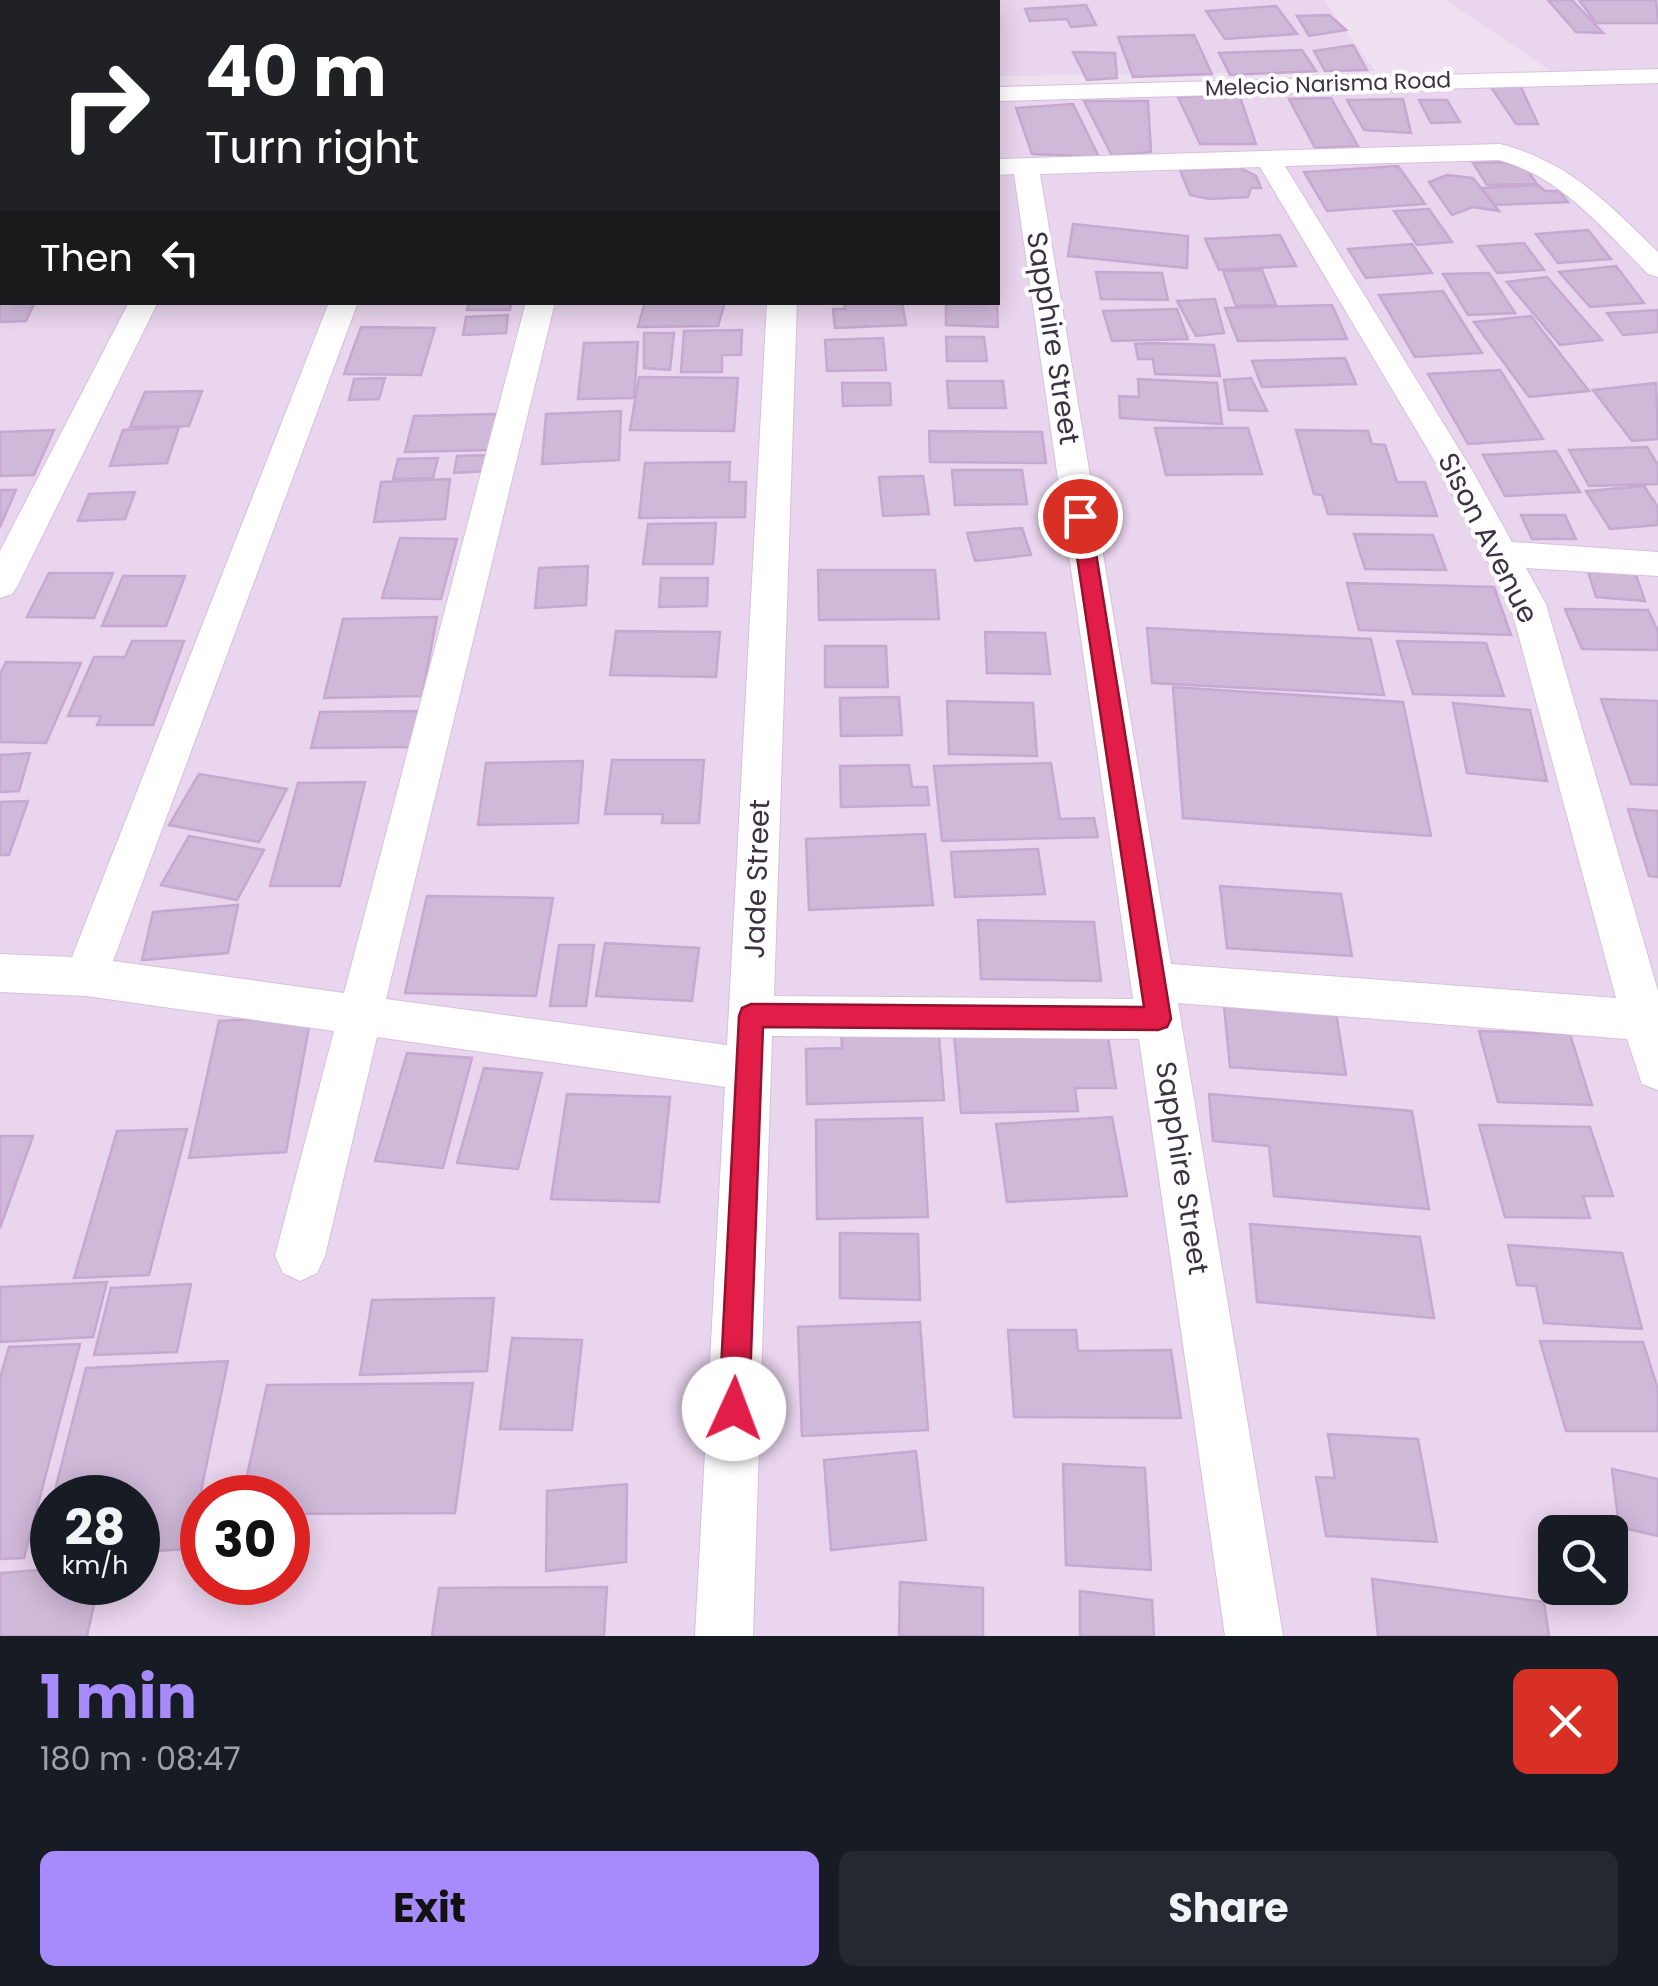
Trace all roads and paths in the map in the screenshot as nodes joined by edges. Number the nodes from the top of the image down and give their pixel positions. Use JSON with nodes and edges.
{"nodes":[{"id":1,"x":1658,"y":76,"type":"edge"},
{"id":2,"x":1000,"y":94,"type":"edge"},
{"id":3,"x":1268,"y":159,"type":"junction"},
{"id":4,"x":1012,"y":166,"type":"edge"},
{"id":5,"x":1658,"y":268,"type":"edge"},
{"id":6,"x":142,"y":305,"type":"edge"},
{"id":7,"x":343,"y":305,"type":"edge"},
{"id":8,"x":539,"y":305,"type":"edge"},
{"id":9,"x":782,"y":305,"type":"edge"},
{"id":10,"x":1503,"y":554,"type":"junction"},
{"id":11,"x":1658,"y":564,"type":"edge"},
{"id":12,"x":0,"y":586,"type":"edge"},
{"id":13,"x":0,"y":973,"type":"edge"},
{"id":14,"x":86,"y":977,"type":"junction"},
{"id":15,"x":1156,"y":1000,"type":"junction"},
{"id":16,"x":358,"y":1016,"type":"junction"},
{"id":17,"x":751,"y":1016,"type":"junction"},
{"id":18,"x":1642,"y":1020,"type":"junction"},
{"id":19,"x":749,"y":1069,"type":"junction"},
{"id":20,"x":1658,"y":1069,"type":"edge"},
{"id":21,"x":300,"y":1256,"type":"dead end"},
{"id":22,"x":724,"y":1636,"type":"edge"},
{"id":23,"x":1254,"y":1636,"type":"edge"}],
"edges":[{"from":1,"to":2,"type":"street","name":"Melecio Narisma Road"},
{"from":3,"to":4,"type":"street"},
{"from":3,"to":5,"type":"street"},
{"from":3,"to":10,"type":"street","name":"Sison Avenue"},
{"from":4,"to":15,"type":"street","name":"Sapphire Street"},
{"from":6,"to":12,"type":"street"},
{"from":7,"to":14,"type":"street"},
{"from":8,"to":16,"type":"street"},
{"from":9,"to":17,"type":"street","name":"Jade Street"},
{"from":10,"to":11,"type":"street"},
{"from":10,"to":18,"type":"street","name":"Sison Avenue"},
{"from":13,"to":14,"type":"street"},
{"from":14,"to":16,"type":"street"},
{"from":15,"to":17,"type":"street"},
{"from":15,"to":18,"type":"street"},
{"from":15,"to":23,"type":"street","name":"Sapphire Street"},
{"from":16,"to":19,"type":"street"},
{"from":16,"to":21,"type":"street"},
{"from":17,"to":19,"type":"street","name":"Jade Street"},
{"from":18,"to":20,"type":"street","name":"Sison Avenue"},
{"from":19,"to":22,"type":"street","name":"Jade Street"}]}
